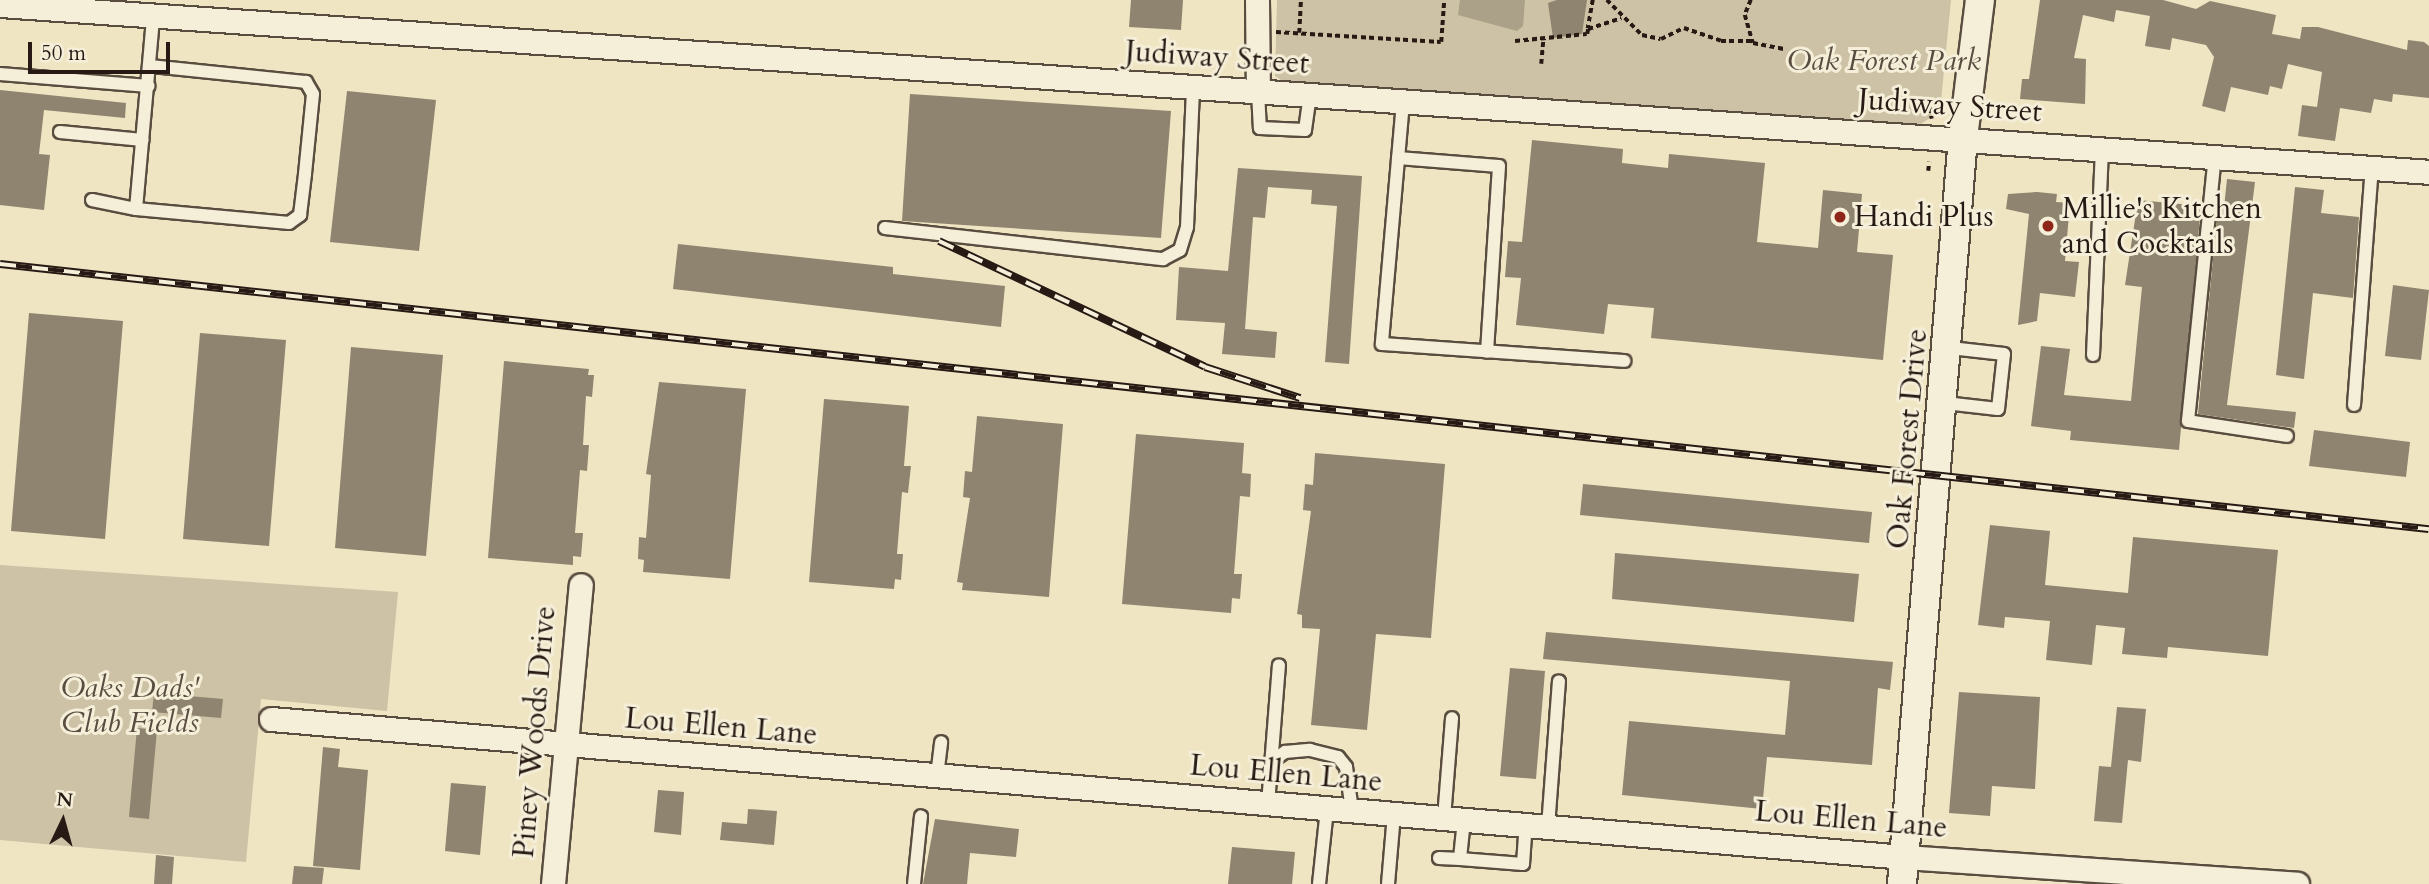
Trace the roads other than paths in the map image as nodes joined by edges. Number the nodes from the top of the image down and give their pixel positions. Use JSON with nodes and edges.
{"nodes":[{"id":1,"x":1257,"y":0,"type":"edge"},
{"id":2,"x":1980,"y":0,"type":"edge"},
{"id":3,"x":0,"y":5,"type":"edge"},
{"id":4,"x":153,"y":17,"type":"junction"},
{"id":5,"x":151,"y":66,"type":"junction"},
{"id":6,"x":0,"y":74,"type":"edge"},
{"id":7,"x":149,"y":86,"type":"junction"},
{"id":8,"x":1193,"y":88,"type":"junction"},
{"id":9,"x":1258,"y":92,"type":"junction"},
{"id":10,"x":1310,"y":95,"type":"junction"},
{"id":11,"x":1403,"y":102,"type":"junction"},
{"id":12,"x":60,"y":132,"type":"dead end"},
{"id":13,"x":1963,"y":138,"type":"junction"},
{"id":14,"x":143,"y":140,"type":"junction"},
{"id":15,"x":2102,"y":148,"type":"junction"},
{"id":16,"x":2215,"y":155,"type":"junction"},
{"id":17,"x":1398,"y":158,"type":"junction"},
{"id":18,"x":2372,"y":168,"type":"junction"},
{"id":19,"x":2429,"y":172,"type":"edge"},
{"id":20,"x":92,"y":201,"type":"dead end"},
{"id":21,"x":136,"y":209,"type":"junction"},
{"id":22,"x":885,"y":228,"type":"dead end"},
{"id":23,"x":1950,"y":348,"type":"junction"},
{"id":24,"x":1487,"y":352,"type":"junction"},
{"id":25,"x":2093,"y":355,"type":"dead end"},
{"id":26,"x":1623,"y":361,"type":"dead end"},
{"id":27,"x":1945,"y":403,"type":"junction"},
{"id":28,"x":2354,"y":405,"type":"dead end"},
{"id":29,"x":2287,"y":436,"type":"dead end"},
{"id":30,"x":581,"y":585,"type":"dead end"},
{"id":31,"x":1279,"y":665,"type":"dead end"},
{"id":32,"x":1559,"y":681,"type":"dead end"},
{"id":33,"x":1452,"y":718,"type":"dead end"},
{"id":34,"x":271,"y":719,"type":"dead end"},
{"id":35,"x":941,"y":742,"type":"dead end"},
{"id":36,"x":565,"y":745,"type":"junction"},
{"id":37,"x":1272,"y":761,"type":"junction"},
{"id":38,"x":937,"y":776,"type":"junction"},
{"id":39,"x":1268,"y":804,"type":"junction"},
{"id":40,"x":1326,"y":808,"type":"junction"},
{"id":41,"x":1352,"y":811,"type":"junction"},
{"id":42,"x":1394,"y":814,"type":"junction"},
{"id":43,"x":921,"y":816,"type":"dead end"},
{"id":44,"x":1454,"y":819,"type":"junction"},
{"id":45,"x":1537,"y":826,"type":"junction"},
{"id":46,"x":1440,"y":858,"type":"dead end"},
{"id":47,"x":1460,"y":859,"type":"junction"},
{"id":48,"x":1903,"y":870,"type":"edge"},
{"id":49,"x":553,"y":884,"type":"edge"},
{"id":50,"x":914,"y":884,"type":"edge"},
{"id":51,"x":1320,"y":884,"type":"edge"},
{"id":52,"x":1388,"y":884,"type":"edge"},
{"id":53,"x":2297,"y":884,"type":"edge"}],
"edges":[{"from":1,"to":9,"type":"street"},
{"from":2,"to":13,"type":"street","name":"Oak Forest Drive"},
{"from":3,"to":4,"type":"street","name":"Judiway Street"},
{"from":4,"to":5,"type":"lane"},
{"from":4,"to":8,"type":"street","name":"Judiway Street"},
{"from":5,"to":7,"type":"lane"},
{"from":5,"to":21,"type":"lane"},
{"from":6,"to":7,"type":"lane"},
{"from":7,"to":14,"type":"lane"},
{"from":8,"to":9,"type":"street","name":"Judiway Street"},
{"from":8,"to":22,"type":"lane"},
{"from":9,"to":10,"type":"street","name":"Judiway Street"},
{"from":9,"to":10,"type":"lane"},
{"from":10,"to":11,"type":"street","name":"Judiway Street"},
{"from":11,"to":13,"type":"street","name":"Judiway Street"},
{"from":11,"to":17,"type":"lane"},
{"from":12,"to":14,"type":"lane"},
{"from":13,"to":15,"type":"street","name":"Judiway Street"},
{"from":13,"to":23,"type":"street","name":"Oak Forest Drive"},
{"from":14,"to":21,"type":"lane"},
{"from":15,"to":16,"type":"street","name":"Judiway Street"},
{"from":15,"to":25,"type":"lane"},
{"from":16,"to":18,"type":"street","name":"Judiway Street"},
{"from":16,"to":29,"type":"lane"},
{"from":17,"to":24,"type":"lane"},
{"from":17,"to":24,"type":"lane"},
{"from":18,"to":19,"type":"street","name":"Judiway Street"},
{"from":18,"to":28,"type":"lane"},
{"from":20,"to":21,"type":"lane"},
{"from":23,"to":27,"type":"street","name":"Oak Forest Drive"},
{"from":23,"to":27,"type":"lane"},
{"from":24,"to":26,"type":"lane"},
{"from":27,"to":48,"type":"street","name":"Oak Forest Drive"},
{"from":30,"to":36,"type":"street","name":"Piney Woods Drive"},
{"from":31,"to":37,"type":"lane"},
{"from":32,"to":45,"type":"lane"},
{"from":33,"to":44,"type":"lane"},
{"from":34,"to":36,"type":"street","name":"Lou Ellen Lane"},
{"from":35,"to":38,"type":"lane"},
{"from":36,"to":38,"type":"street","name":"Lou Ellen Lane"},
{"from":36,"to":49,"type":"street","name":"Piney Woods Drive"},
{"from":37,"to":39,"type":"lane"},
{"from":37,"to":41,"type":"lane"},
{"from":38,"to":39,"type":"street","name":"Lou Ellen Lane"},
{"from":39,"to":40,"type":"street","name":"Lou Ellen Lane"},
{"from":40,"to":41,"type":"street","name":"Lou Ellen Lane"},
{"from":40,"to":51,"type":"lane"},
{"from":41,"to":42,"type":"street","name":"Lou Ellen Lane"},
{"from":42,"to":44,"type":"street","name":"Lou Ellen Lane"},
{"from":42,"to":52,"type":"lane"},
{"from":43,"to":50,"type":"lane"},
{"from":44,"to":45,"type":"street","name":"Lou Ellen Lane"},
{"from":44,"to":47,"type":"lane"},
{"from":45,"to":47,"type":"lane"},
{"from":45,"to":48,"type":"street","name":"Lou Ellen Lane"},
{"from":46,"to":47,"type":"lane"},
{"from":48,"to":53,"type":"street","name":"Lou Ellen Lane"}]}
